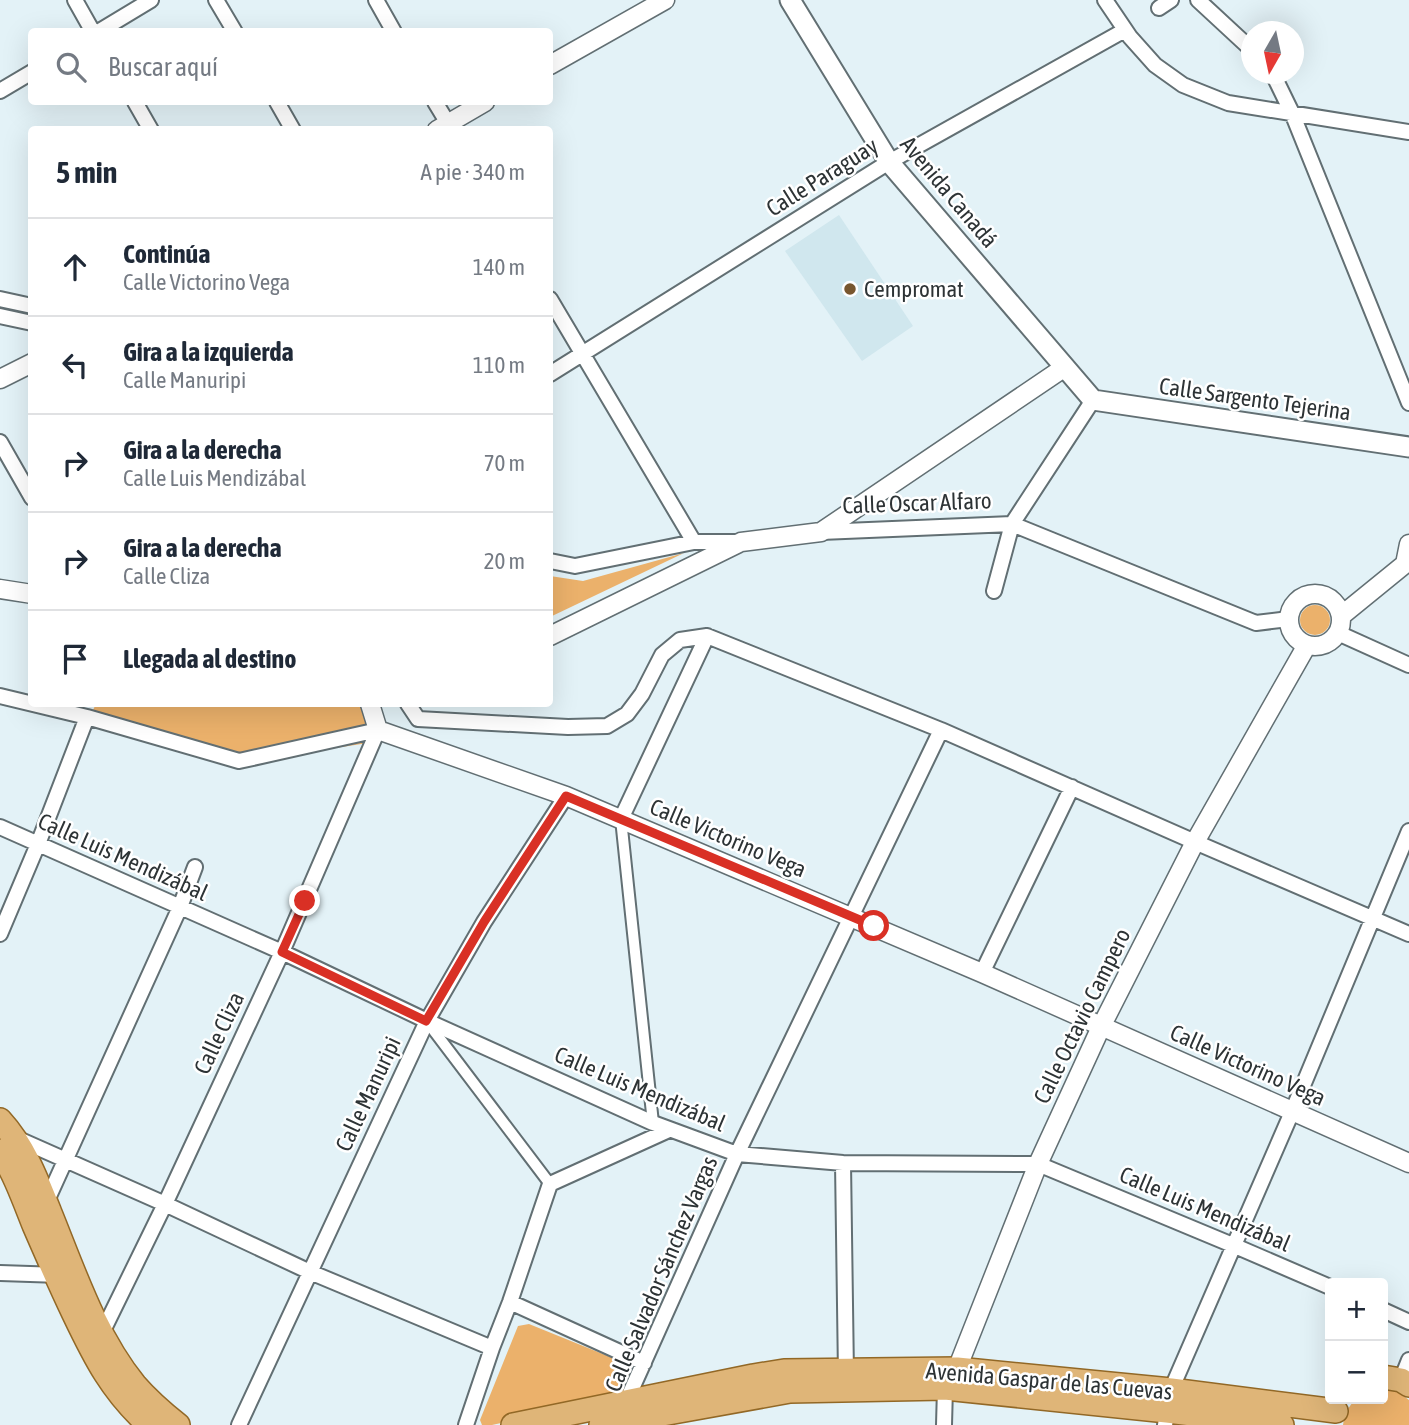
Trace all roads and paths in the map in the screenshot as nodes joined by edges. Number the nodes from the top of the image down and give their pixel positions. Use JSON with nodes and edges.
{"nodes":[{"id":1,"x":75,"y":0,"type":"edge"},
{"id":2,"x":150,"y":0,"type":"edge"},
{"id":3,"x":216,"y":0,"type":"edge"},
{"id":4,"x":376,"y":0,"type":"edge"},
{"id":5,"x":665,"y":0,"type":"edge"},
{"id":6,"x":790,"y":0,"type":"edge"},
{"id":7,"x":1105,"y":0,"type":"edge"},
{"id":8,"x":1198,"y":0,"type":"edge"},
{"id":9,"x":93,"y":28,"type":"edge"},
{"id":10,"x":103,"y":28,"type":"edge"},
{"id":11,"x":233,"y":28,"type":"edge"},
{"id":12,"x":392,"y":28,"type":"edge"},
{"id":13,"x":1125,"y":30,"type":"junction"},
{"id":14,"x":1241,"y":41,"type":"edge"},
{"id":15,"x":553,"y":63,"type":"edge"},
{"id":16,"x":28,"y":74,"type":"edge"},
{"id":17,"x":1278,"y":84,"type":"edge"},
{"id":18,"x":0,"y":91,"type":"edge"},
{"id":19,"x":137,"y":105,"type":"edge"},
{"id":20,"x":279,"y":105,"type":"edge"},
{"id":21,"x":436,"y":105,"type":"edge"},
{"id":22,"x":480,"y":105,"type":"edge"},
{"id":23,"x":1292,"y":113,"type":"junction"},
{"id":24,"x":149,"y":126,"type":"edge"},
{"id":25,"x":291,"y":126,"type":"edge"},
{"id":26,"x":445,"y":126,"type":"edge"},
{"id":27,"x":447,"y":126,"type":"edge"},
{"id":28,"x":1409,"y":132,"type":"edge"},
{"id":29,"x":889,"y":162,"type":"junction"},
{"id":30,"x":0,"y":299,"type":"edge"},
{"id":31,"x":553,"y":304,"type":"edge"},
{"id":32,"x":28,"y":305,"type":"edge"},
{"id":33,"x":0,"y":316,"type":"edge"},
{"id":34,"x":28,"y":322,"type":"edge"},
{"id":35,"x":582,"y":354,"type":"junction"},
{"id":36,"x":28,"y":365,"type":"edge"},
{"id":37,"x":1065,"y":367,"type":"junction"},
{"id":38,"x":553,"y":372,"type":"edge"},
{"id":39,"x":0,"y":379,"type":"edge"},
{"id":40,"x":1093,"y":400,"type":"junction"},
{"id":41,"x":1409,"y":403,"type":"edge"},
{"id":42,"x":0,"y":442,"type":"edge"},
{"id":43,"x":1409,"y":447,"type":"edge"},
{"id":44,"x":28,"y":491,"type":"edge"},
{"id":45,"x":1012,"y":524,"type":"junction"},
{"id":46,"x":821,"y":532,"type":"junction"},
{"id":47,"x":741,"y":541,"type":"junction"},
{"id":48,"x":694,"y":542,"type":"junction"},
{"id":49,"x":1409,"y":544,"type":"edge"},
{"id":50,"x":553,"y":562,"type":"edge"},
{"id":51,"x":1407,"y":566,"type":"edge"},
{"id":52,"x":0,"y":589,"type":"edge"},
{"id":53,"x":994,"y":591,"type":"dead end"},
{"id":54,"x":28,"y":593,"type":"edge"},
{"id":55,"x":1289,"y":619,"type":"junction"},
{"id":56,"x":1339,"y":624,"type":"junction"},
{"id":57,"x":553,"y":635,"type":"edge"},
{"id":58,"x":707,"y":636,"type":"junction"},
{"id":59,"x":1307,"y":645,"type":"junction"},
{"id":60,"x":1409,"y":666,"type":"edge"},
{"id":61,"x":0,"y":696,"type":"edge"},
{"id":62,"x":28,"y":703,"type":"edge"},
{"id":63,"x":46,"y":707,"type":"edge"},
{"id":64,"x":371,"y":707,"type":"edge"},
{"id":65,"x":410,"y":707,"type":"edge"},
{"id":66,"x":87,"y":717,"type":"junction"},
{"id":67,"x":378,"y":730,"type":"junction"},
{"id":68,"x":941,"y":730,"type":"junction"},
{"id":69,"x":1072,"y":787,"type":"junction"},
{"id":70,"x":566,"y":796,"type":"junction"},
{"id":71,"x":621,"y":819,"type":"junction"},
{"id":72,"x":0,"y":827,"type":"edge"},
{"id":73,"x":1409,"y":831,"type":"edge"},
{"id":74,"x":1195,"y":842,"type":"junction"},
{"id":75,"x":38,"y":844,"type":"junction"},
{"id":76,"x":195,"y":867,"type":"dead end"},
{"id":77,"x":180,"y":907,"type":"junction"},
{"id":78,"x":852,"y":917,"type":"junction"},
{"id":79,"x":1372,"y":918,"type":"junction"},
{"id":80,"x":0,"y":934,"type":"edge"},
{"id":81,"x":1409,"y":934,"type":"edge"},
{"id":82,"x":282,"y":952,"type":"junction"},
{"id":83,"x":982,"y":973,"type":"junction"},
{"id":84,"x":426,"y":1021,"type":"junction"},
{"id":85,"x":1101,"y":1027,"type":"junction"},
{"id":86,"x":1292,"y":1112,"type":"junction"},
{"id":87,"x":0,"y":1119,"type":"edge"},
{"id":88,"x":653,"y":1123,"type":"junction"},
{"id":89,"x":669,"y":1130,"type":"junction"},
{"id":90,"x":5,"y":1140,"type":"edge"},
{"id":91,"x":737,"y":1154,"type":"junction"},
{"id":92,"x":65,"y":1160,"type":"junction"},
{"id":93,"x":843,"y":1163,"type":"junction"},
{"id":94,"x":1409,"y":1163,"type":"edge"},
{"id":95,"x":1038,"y":1164,"type":"junction"},
{"id":96,"x":550,"y":1184,"type":"junction"},
{"id":97,"x":46,"y":1203,"type":"junction"},
{"id":98,"x":164,"y":1204,"type":"junction"},
{"id":99,"x":34,"y":1224,"type":"junction"},
{"id":100,"x":1236,"y":1246,"type":"junction"},
{"id":101,"x":310,"y":1272,"type":"junction"},
{"id":102,"x":0,"y":1273,"type":"edge"},
{"id":103,"x":65,"y":1275,"type":"junction"},
{"id":104,"x":1325,"y":1285,"type":"edge"},
{"id":105,"x":510,"y":1302,"type":"junction"},
{"id":106,"x":1388,"y":1312,"type":"edge"},
{"id":107,"x":1409,"y":1322,"type":"edge"},
{"id":108,"x":97,"y":1343,"type":"junction"},
{"id":109,"x":492,"y":1348,"type":"junction"},
{"id":110,"x":644,"y":1363,"type":"junction"},
{"id":111,"x":951,"y":1378,"type":"junction"},
{"id":112,"x":846,"y":1380,"type":"junction"},
{"id":113,"x":1168,"y":1409,"type":"edge"},
{"id":114,"x":627,"y":1411,"type":"junction"},
{"id":115,"x":1338,"y":1412,"type":"edge"},
{"id":116,"x":149,"y":1425,"type":"edge"},
{"id":117,"x":178,"y":1425,"type":"edge"},
{"id":118,"x":239,"y":1425,"type":"edge"},
{"id":119,"x":466,"y":1425,"type":"edge"},
{"id":120,"x":513,"y":1425,"type":"edge"},
{"id":121,"x":601,"y":1425,"type":"edge"},
{"id":122,"x":944,"y":1425,"type":"edge"},
{"id":123,"x":1282,"y":1425,"type":"edge"}],
"edges":[{"from":1,"to":9,"type":"street"},
{"from":2,"to":10,"type":"street"},
{"from":3,"to":11,"type":"street"},
{"from":4,"to":12,"type":"street"},
{"from":5,"to":15,"type":"street"},
{"from":6,"to":29,"type":"main road","name":"Avenida Canadá"},
{"from":7,"to":13,"type":"street"},
{"from":8,"to":14,"type":"street"},
{"from":13,"to":23,"type":"street"},
{"from":13,"to":29,"type":"street","name":"Calle Paraguay"},
{"from":16,"to":18,"type":"street"},
{"from":17,"to":23,"type":"street"},
{"from":19,"to":24,"type":"street"},
{"from":20,"to":25,"type":"street"},
{"from":21,"to":26,"type":"street"},
{"from":22,"to":27,"type":"street"},
{"from":23,"to":28,"type":"street"},
{"from":23,"to":41,"type":"street"},
{"from":29,"to":35,"type":"street","name":"Calle Paraguay"},
{"from":29,"to":37,"type":"main road","name":"Avenida Canadá"},
{"from":30,"to":32,"type":"street"},
{"from":31,"to":35,"type":"street"},
{"from":33,"to":34,"type":"street"},
{"from":35,"to":38,"type":"street","name":"Calle Paraguay"},
{"from":35,"to":48,"type":"street"},
{"from":36,"to":39,"type":"street"},
{"from":37,"to":40,"type":"main road","name":"Avenida Canadá"},
{"from":37,"to":46,"type":"street"},
{"from":40,"to":43,"type":"main road","name":"Calle Sargento Tejerina"},
{"from":40,"to":45,"type":"street"},
{"from":42,"to":44,"type":"street"},
{"from":45,"to":46,"type":"street","name":"Calle Oscar Alfaro"},
{"from":45,"to":53,"type":"street"},
{"from":45,"to":55,"type":"street","name":"Calle Oscar Alfaro"},
{"from":46,"to":47,"type":"street","name":"Calle Oscar Alfaro"},
{"from":47,"to":48,"type":"street"},
{"from":47,"to":57,"type":"street","name":"Calle Oscar Alfaro"},
{"from":48,"to":50,"type":"street"},
{"from":49,"to":51,"type":"street"},
{"from":51,"to":56,"type":"street"},
{"from":52,"to":54,"type":"street"},
{"from":55,"to":56,"type":"street"},
{"from":55,"to":59,"type":"street"},
{"from":56,"to":59,"type":"street"},
{"from":56,"to":60,"type":"street"},
{"from":58,"to":65,"type":"street"},
{"from":58,"to":68,"type":"street"},
{"from":58,"to":71,"type":"street"},
{"from":59,"to":74,"type":"street","name":"Calle Octavio Campero"},
{"from":61,"to":62,"type":"street"},
{"from":63,"to":66,"type":"street"},
{"from":64,"to":67,"type":"street"},
{"from":66,"to":67,"type":"street"},
{"from":66,"to":75,"type":"street"},
{"from":67,"to":70,"type":"street","name":"Calle Victorino Vega"},
{"from":67,"to":82,"type":"street","name":"Calle Cliza"},
{"from":68,"to":69,"type":"street"},
{"from":68,"to":78,"type":"street","name":"Calle Salvador Sánchez Vargas"},
{"from":69,"to":74,"type":"street"},
{"from":69,"to":83,"type":"street"},
{"from":70,"to":71,"type":"street","name":"Calle Victorino Vega"},
{"from":70,"to":84,"type":"street","name":"Calle Manuripi"},
{"from":71,"to":78,"type":"street","name":"Calle Victorino Vega"},
{"from":71,"to":88,"type":"street"},
{"from":72,"to":75,"type":"street","name":"Calle Luis Mendizábal"},
{"from":73,"to":79,"type":"street"},
{"from":74,"to":79,"type":"street"},
{"from":74,"to":85,"type":"street","name":"Calle Octavio Campero"},
{"from":75,"to":77,"type":"street","name":"Calle Luis Mendizábal"},
{"from":75,"to":80,"type":"street"},
{"from":76,"to":77,"type":"street"},
{"from":77,"to":82,"type":"street","name":"Calle Luis Mendizábal"},
{"from":77,"to":92,"type":"street"},
{"from":78,"to":83,"type":"street","name":"Calle Victorino Vega"},
{"from":78,"to":91,"type":"street","name":"Calle Salvador Sánchez Vargas"},
{"from":79,"to":81,"type":"street"},
{"from":79,"to":86,"type":"street"},
{"from":82,"to":84,"type":"street","name":"Calle Luis Mendizábal"},
{"from":82,"to":98,"type":"street","name":"Calle Cliza"},
{"from":83,"to":85,"type":"street","name":"Calle Victorino Vega"},
{"from":84,"to":88,"type":"street","name":"Calle Luis Mendizábal"},
{"from":84,"to":96,"type":"street"},
{"from":84,"to":101,"type":"street","name":"Calle Manuripi"},
{"from":85,"to":86,"type":"street","name":"Calle Victorino Vega"},
{"from":85,"to":95,"type":"street","name":"Calle Octavio Campero"},
{"from":86,"to":94,"type":"street","name":"Calle Victorino Vega"},
{"from":86,"to":100,"type":"street"},
{"from":87,"to":90,"type":"main road"},
{"from":88,"to":89,"type":"street","name":"Calle Luis Mendizábal"},
{"from":89,"to":91,"type":"street","name":"Calle Luis Mendizábal"},
{"from":89,"to":96,"type":"street"},
{"from":90,"to":92,"type":"street"},
{"from":90,"to":97,"type":"main road"},
{"from":90,"to":99,"type":"main road"},
{"from":91,"to":93,"type":"street","name":"Calle Luis Mendizábal"},
{"from":91,"to":110,"type":"street","name":"Calle Salvador Sánchez Vargas"},
{"from":92,"to":97,"type":"street"},
{"from":92,"to":98,"type":"street"},
{"from":93,"to":95,"type":"street","name":"Calle Luis Mendizábal"},
{"from":93,"to":112,"type":"street"},
{"from":95,"to":100,"type":"street","name":"Calle Luis Mendizábal"},
{"from":95,"to":111,"type":"street","name":"Calle Octavio Campero"},
{"from":96,"to":105,"type":"street"},
{"from":97,"to":99,"type":"street"},
{"from":97,"to":103,"type":"main road"},
{"from":98,"to":101,"type":"street"},
{"from":98,"to":108,"type":"street","name":"Calle Cliza"},
{"from":99,"to":103,"type":"main road"},
{"from":100,"to":104,"type":"street","name":"Calle Luis Mendizábal"},
{"from":100,"to":113,"type":"street"},
{"from":101,"to":109,"type":"street"},
{"from":101,"to":118,"type":"street","name":"Calle Manuripi"},
{"from":102,"to":103,"type":"street"},
{"from":103,"to":108,"type":"main road"},
{"from":105,"to":109,"type":"street"},
{"from":105,"to":110,"type":"street"},
{"from":106,"to":107,"type":"street"},
{"from":108,"to":116,"type":"main road"},
{"from":108,"to":117,"type":"main road"},
{"from":109,"to":119,"type":"street"},
{"from":110,"to":114,"type":"street","name":"Calle Salvador Sánchez Vargas"},
{"from":111,"to":112,"type":"main road","name":"Avenida Gaspar de las Cuevas"},
{"from":111,"to":113,"type":"main road","name":"Avenida Gaspar de las Cuevas"},
{"from":111,"to":122,"type":"street","name":"Calle Octavio Campero"},
{"from":112,"to":114,"type":"main road","name":"Avenida Gaspar de las Cuevas"},
{"from":113,"to":115,"type":"main road","name":"Avenida Gaspar de las Cuevas"},
{"from":113,"to":123,"type":"main road","name":"Avenida Gaspar de las Cuevas"},
{"from":114,"to":120,"type":"main road","name":"Avenida Gaspar de las Cuevas"},
{"from":114,"to":121,"type":"main road","name":"Avenida Gaspar de las Cuevas"}]}
